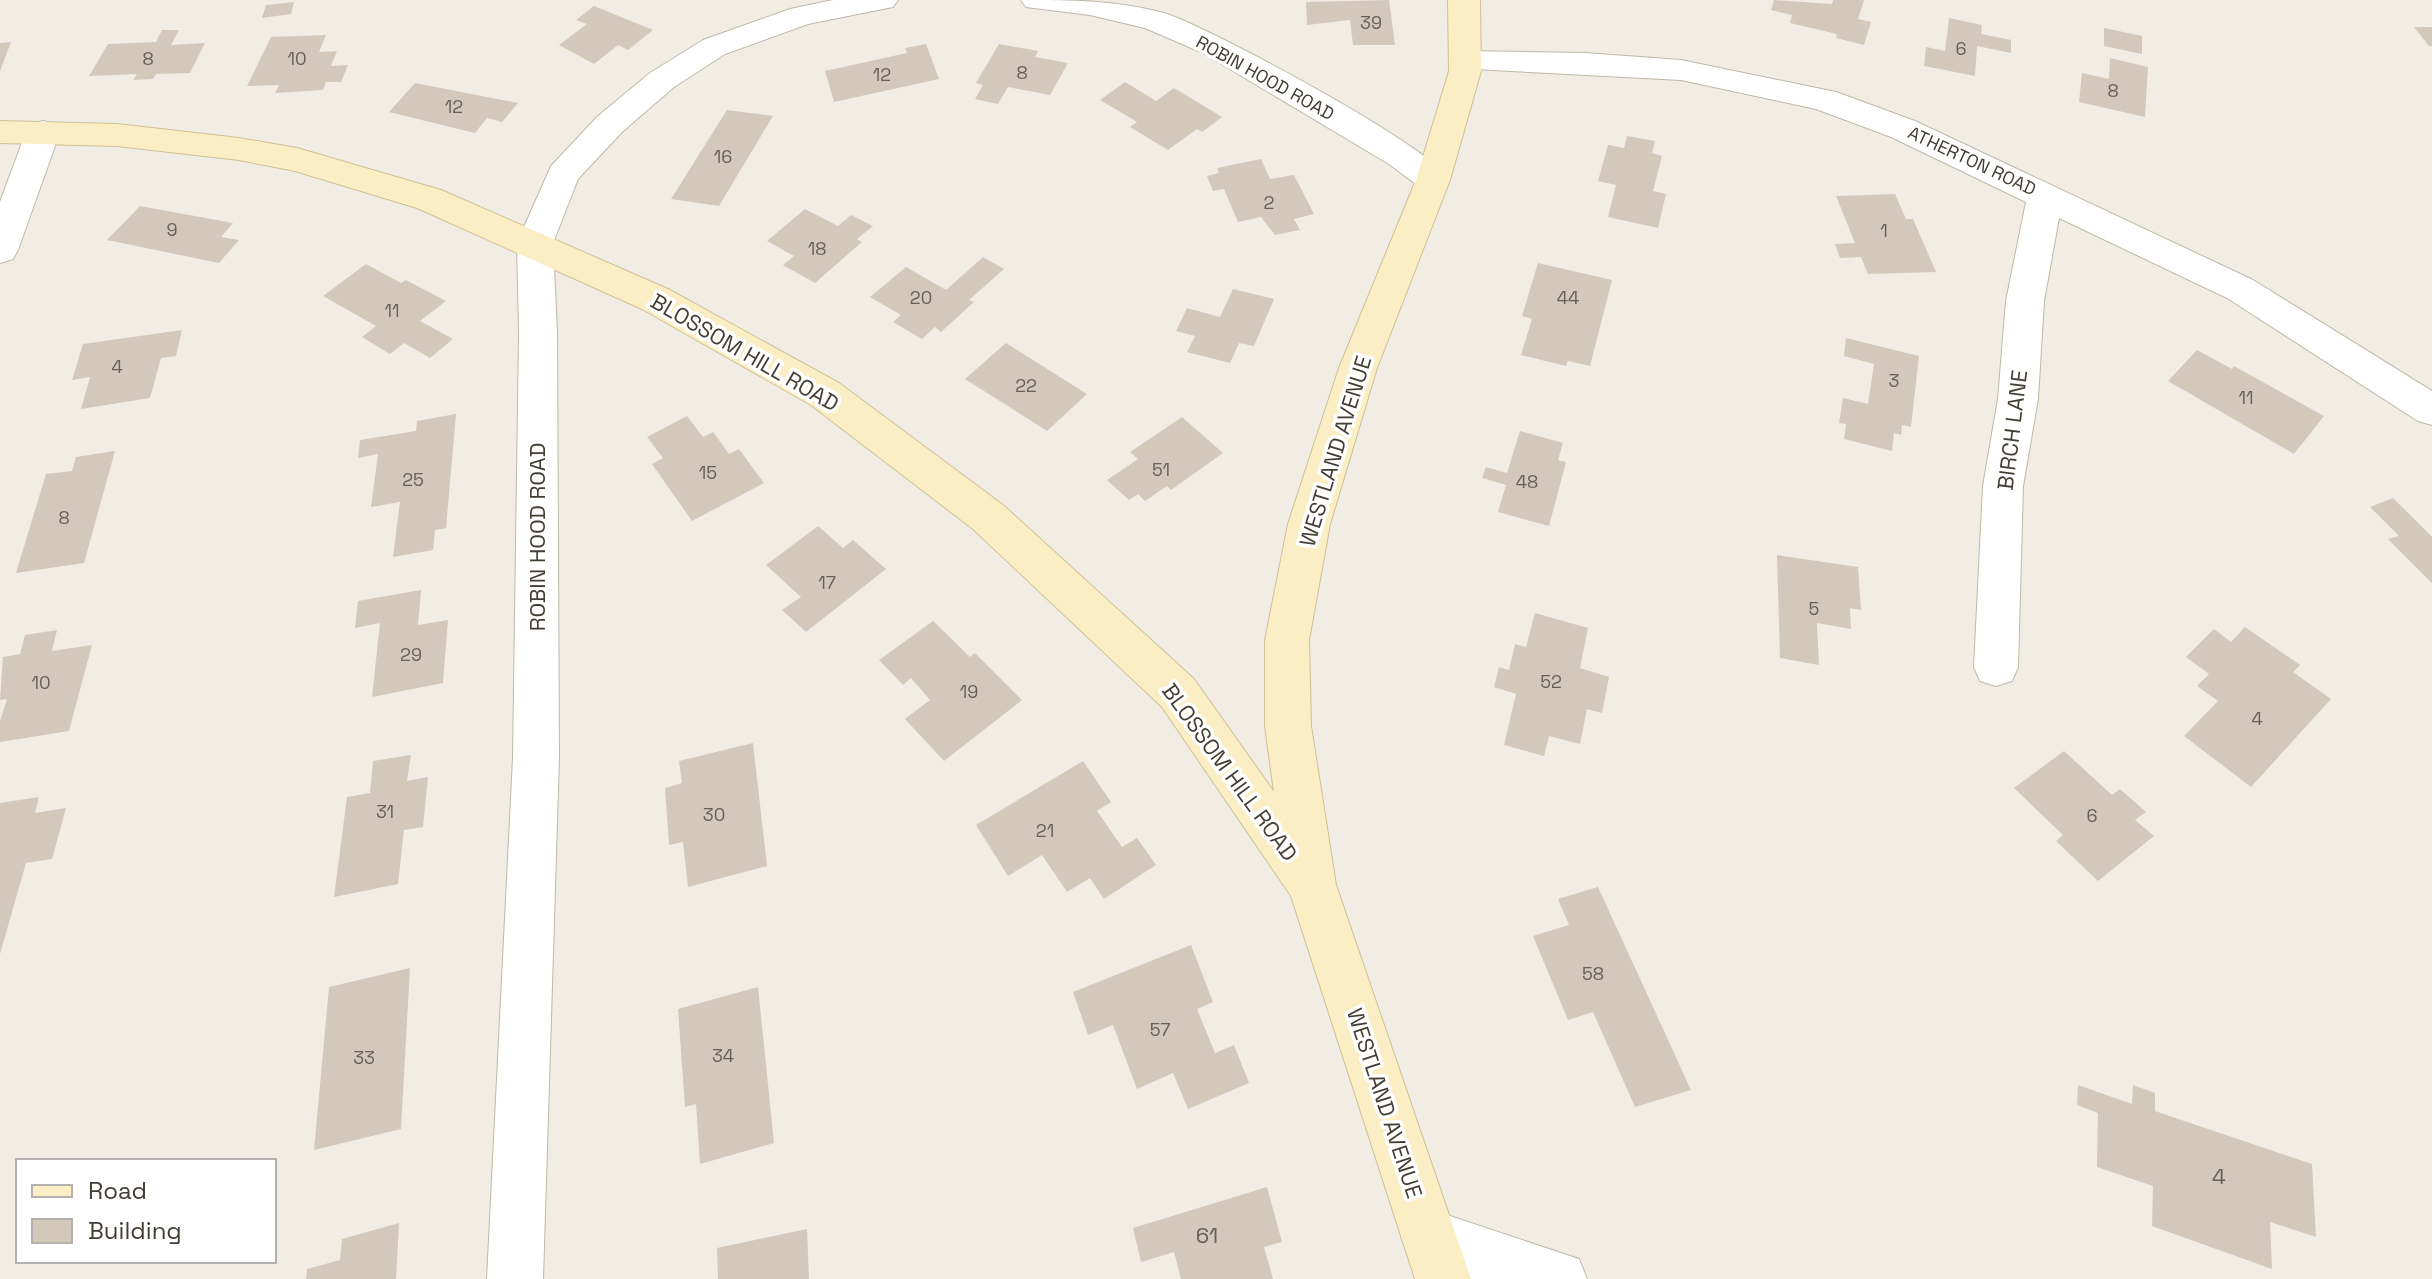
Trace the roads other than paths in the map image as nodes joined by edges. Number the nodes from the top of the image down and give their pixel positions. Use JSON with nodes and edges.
{"nodes":[{"id":1,"x":882,"y":0,"type":"edge"},
{"id":2,"x":1037,"y":0,"type":"edge"},
{"id":3,"x":1464,"y":0,"type":"edge"},
{"id":4,"x":1465,"y":61,"type":"junction"},
{"id":5,"x":0,"y":132,"type":"edge"},
{"id":6,"x":43,"y":132,"type":"junction"},
{"id":7,"x":1433,"y":180,"type":"junction"},
{"id":8,"x":2045,"y":196,"type":"junction"},
{"id":9,"x":535,"y":243,"type":"junction"},
{"id":10,"x":0,"y":250,"type":"edge"},
{"id":11,"x":2432,"y":410,"type":"edge"},
{"id":12,"x":1996,"y":667,"type":"dead end"},
{"id":13,"x":1312,"y":885,"type":"junction"},
{"id":14,"x":1436,"y":1258,"type":"edge"},
{"id":15,"x":515,"y":1279,"type":"edge"},
{"id":16,"x":1559,"y":1279,"type":"edge"}],
"edges":[{"from":1,"to":9,"type":"street","name":"ROBIN HOOD ROAD"},
{"from":2,"to":7,"type":"street","name":"ROBIN HOOD ROAD"},
{"from":3,"to":4,"type":"street","name":"WESTLAND AVENUE"},
{"from":4,"to":7,"type":"street","name":"WESTLAND AVENUE"},
{"from":4,"to":8,"type":"street","name":"ATHERTON ROAD"},
{"from":5,"to":6,"type":"street","name":"BLOSSOM HILL ROAD"},
{"from":6,"to":9,"type":"street","name":"BLOSSOM HILL ROAD"},
{"from":6,"to":10,"type":"street"},
{"from":7,"to":13,"type":"street","name":"WESTLAND AVENUE"},
{"from":8,"to":11,"type":"street","name":"ATHERTON ROAD"},
{"from":8,"to":12,"type":"street","name":"BIRCH LANE"},
{"from":9,"to":13,"type":"street","name":"BLOSSOM HILL ROAD"},
{"from":9,"to":15,"type":"street","name":"ROBIN HOOD ROAD"},
{"from":13,"to":14,"type":"street","name":"WESTLAND AVENUE"},
{"from":14,"to":16,"type":"street"}]}
